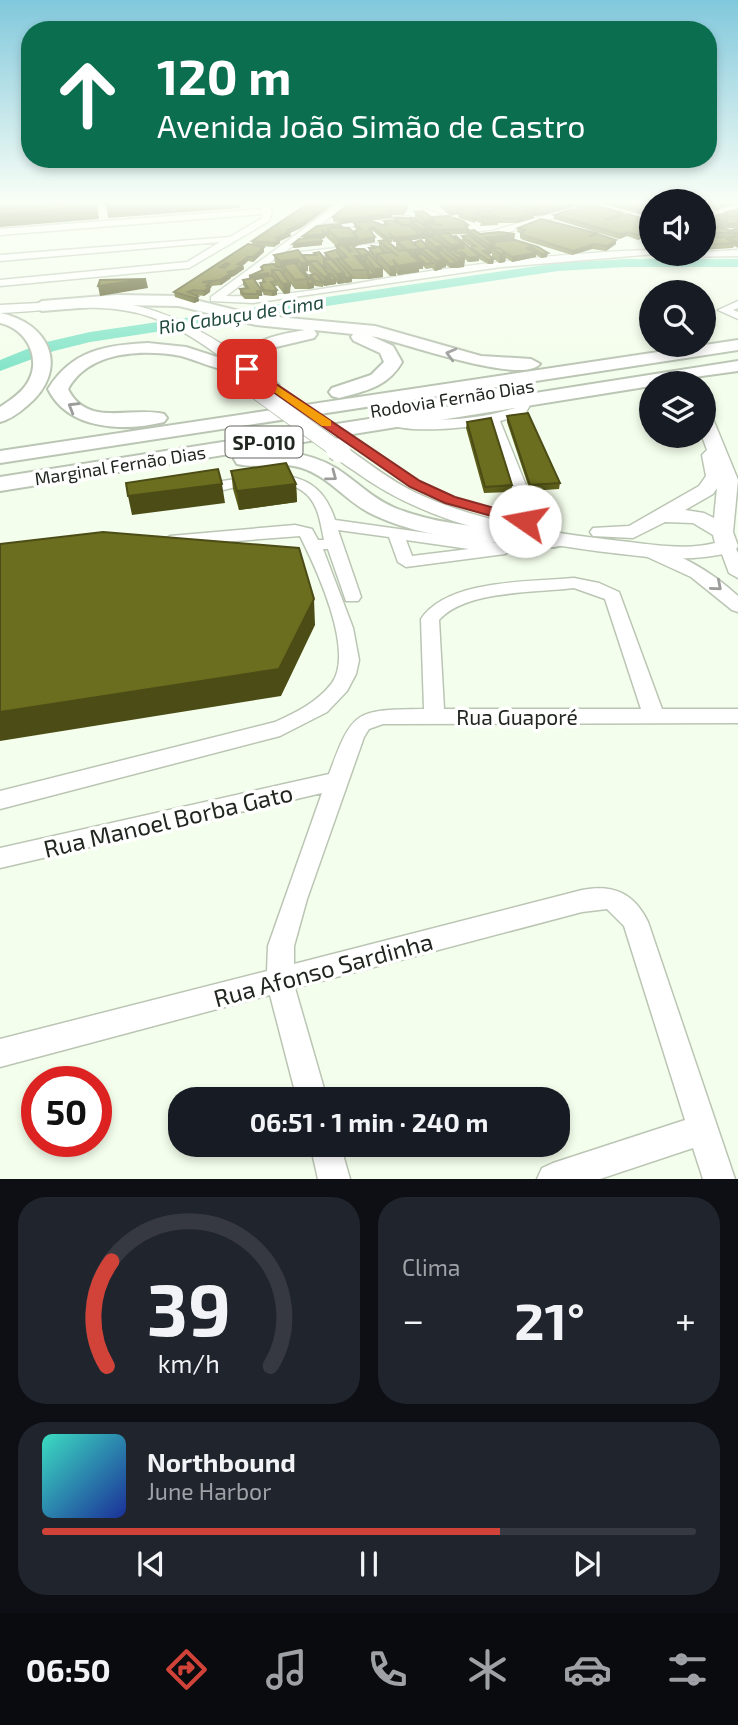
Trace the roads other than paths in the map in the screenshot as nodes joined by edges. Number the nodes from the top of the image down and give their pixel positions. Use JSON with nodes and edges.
{"nodes":[{"id":1,"x":198,"y":258,"type":"edge"},
{"id":2,"x":268,"y":258,"type":"edge"},
{"id":3,"x":565,"y":258,"type":"edge"},
{"id":4,"x":0,"y":267,"type":"edge"},
{"id":5,"x":86,"y":275,"type":"junction"},
{"id":6,"x":0,"y":283,"type":"edge"},
{"id":7,"x":213,"y":302,"type":"junction"},
{"id":8,"x":738,"y":304,"type":"edge"},
{"id":9,"x":42,"y":306,"type":"junction"},
{"id":10,"x":0,"y":309,"type":"edge"},
{"id":11,"x":0,"y":316,"type":"edge"},
{"id":12,"x":738,"y":316,"type":"edge"},
{"id":13,"x":171,"y":326,"type":"junction"},
{"id":14,"x":738,"y":334,"type":"edge"},
{"id":15,"x":716,"y":338,"type":"edge"},
{"id":16,"x":738,"y":345,"type":"edge"},
{"id":17,"x":639,"y":350,"type":"edge"},
{"id":18,"x":738,"y":354,"type":"edge"},
{"id":19,"x":217,"y":363,"type":"junction"},
{"id":20,"x":543,"y":364,"type":"junction"},
{"id":21,"x":738,"y":366,"type":"edge"},
{"id":22,"x":712,"y":370,"type":"junction"},
{"id":23,"x":668,"y":371,"type":"edge"},
{"id":24,"x":709,"y":371,"type":"edge"},
{"id":25,"x":639,"y":377,"type":"edge"},
{"id":26,"x":639,"y":378,"type":"edge"},
{"id":27,"x":639,"y":378,"type":"edge"},
{"id":28,"x":261,"y":384,"type":"junction"},
{"id":29,"x":609,"y":386,"type":"junction"},
{"id":30,"x":327,"y":396,"type":"junction"},
{"id":31,"x":528,"y":398,"type":"junction"},
{"id":32,"x":0,"y":416,"type":"edge"},
{"id":33,"x":187,"y":417,"type":"junction"},
{"id":34,"x":492,"y":418,"type":"junction"},
{"id":35,"x":390,"y":421,"type":"junction"},
{"id":36,"x":0,"y":444,"type":"edge"},
{"id":37,"x":707,"y":448,"type":"edge"},
{"id":38,"x":715,"y":448,"type":"edge"},
{"id":39,"x":348,"y":449,"type":"junction"},
{"id":40,"x":0,"y":457,"type":"edge"},
{"id":41,"x":0,"y":468,"type":"edge"},
{"id":42,"x":0,"y":486,"type":"edge"},
{"id":43,"x":210,"y":488,"type":"edge"},
{"id":44,"x":519,"y":488,"type":"dead end"},
{"id":45,"x":664,"y":516,"type":"junction"},
{"id":46,"x":328,"y":524,"type":"junction"},
{"id":47,"x":396,"y":535,"type":"junction"},
{"id":48,"x":725,"y":539,"type":"junction"},
{"id":49,"x":554,"y":540,"type":"junction"},
{"id":50,"x":149,"y":543,"type":"edge"},
{"id":51,"x":334,"y":544,"type":"junction"},
{"id":52,"x":313,"y":545,"type":"junction"},
{"id":53,"x":649,"y":551,"type":"junction"},
{"id":54,"x":738,"y":573,"type":"edge"},
{"id":55,"x":352,"y":597,"type":"dead end"},
{"id":56,"x":738,"y":606,"type":"edge"},
{"id":57,"x":654,"y":716,"type":"junction"},
{"id":58,"x":738,"y":716,"type":"edge"},
{"id":59,"x":434,"y":717,"type":"junction"},
{"id":60,"x":337,"y":782,"type":"junction"},
{"id":61,"x":0,"y":800,"type":"edge"},
{"id":62,"x":0,"y":858,"type":"edge"},
{"id":63,"x":280,"y":981,"type":"junction"},
{"id":64,"x":0,"y":1053,"type":"edge"},
{"id":65,"x":309,"y":1087,"type":"edge"},
{"id":66,"x":704,"y":1129,"type":"junction"},
{"id":67,"x":328,"y":1157,"type":"edge"},
{"id":68,"x":334,"y":1179,"type":"edge"},
{"id":69,"x":553,"y":1179,"type":"edge"},
{"id":70,"x":719,"y":1179,"type":"edge"}],
"edges":[{"from":1,"to":5,"type":"street"},
{"from":2,"to":7,"type":"street"},
{"from":3,"to":7,"type":"street"},
{"from":4,"to":5,"type":"street"},
{"from":5,"to":6,"type":"street"},
{"from":7,"to":9,"type":"highway"},
{"from":20,"to":7,"type":"highway","one_way":true},
{"from":8,"to":12,"type":"street"},
{"from":9,"to":10,"type":"main road"},
{"from":9,"to":13,"type":"main road"},
{"from":11,"to":13,"type":"main road"},
{"from":11,"to":32,"type":"highway"},
{"from":13,"to":19,"type":"main road"},
{"from":13,"to":28,"type":"main road"},
{"from":14,"to":15,"type":"highway"},
{"from":16,"to":40,"type":"highway","name":"Rodovia Fernão Dias","number":"SP-010"},
{"from":17,"to":20,"type":"highway","name":"Marginal Fernão Dias","number":"SP-010"},
{"from":18,"to":23,"type":"highway","name":"Rodovia Fernão Dias","number":"SP-010"},
{"from":19,"to":28,"type":"main road"},
{"from":33,"to":19,"type":"highway","one_way":true},
{"from":20,"to":30,"type":"highway","name":"Marginal Fernão Dias","number":"SP-010"},
{"from":21,"to":22,"type":"highway","name":"Marginal Fernão Dias","number":"SP-010"},
{"from":22,"to":24,"type":"main road"},
{"from":22,"to":29,"type":"highway","name":"Marginal Fernão Dias","number":"SP-010"},
{"from":25,"to":41,"type":"highway","name":"Rodovia Fernão Dias","number":"SP-010"},
{"from":26,"to":29,"type":"main road"},
{"from":27,"to":31,"type":"highway"},
{"from":28,"to":30,"type":"highway"},
{"from":28,"to":39,"type":"main road","bridge":true},
{"from":29,"to":31,"type":"highway","name":"Marginal Fernão Dias","number":"SP-010"},
{"from":30,"to":33,"type":"highway","name":"Marginal Fernão Dias","number":"SP-010"},
{"from":31,"to":34,"type":"street"},
{"from":31,"to":35,"type":"highway","name":"Marginal Fernão Dias","number":"SP-010"},
{"from":33,"to":36,"type":"highway","name":"Marginal Fernão Dias","number":"SP-010"},
{"from":34,"to":35,"type":"street"},
{"from":34,"to":44,"type":"street"},
{"from":35,"to":42,"type":"highway","name":"Marginal Fernão Dias","number":"SP-010"},
{"from":37,"to":45,"type":"main road"},
{"from":38,"to":48,"type":"main road"},
{"from":39,"to":45,"type":"main road"},
{"from":39,"to":49,"type":"main road"},
{"from":42,"to":49,"type":"highway","one_way":true},
{"from":43,"to":46,"type":"street"},
{"from":45,"to":48,"type":"main road"},
{"from":46,"to":47,"type":"street"},
{"from":46,"to":51,"type":"street"},
{"from":47,"to":47,"type":"street"},
{"from":48,"to":53,"type":"main road"},
{"from":48,"to":54,"type":"street"},
{"from":49,"to":53,"type":"main road"},
{"from":50,"to":52,"type":"street"},
{"from":51,"to":52,"type":"street"},
{"from":51,"to":55,"type":"street"},
{"from":52,"to":61,"type":"street"},
{"from":53,"to":56,"type":"street","one_way":true},
{"from":57,"to":58,"type":"street","name":"Rua Guaporé"},
{"from":57,"to":59,"type":"street","name":"Rua Guaporé"},
{"from":57,"to":59,"type":"street"},
{"from":59,"to":60,"type":"street","name":"Rua Guaporé"},
{"from":60,"to":62,"type":"street","name":"Rua Manoel Borba Gato"},
{"from":60,"to":63,"type":"street","name":"Rua Guaporé"},
{"from":63,"to":64,"type":"street","name":"Rua Afonso Sardinha"},
{"from":63,"to":65,"type":"street","name":"Rua Guaporé"},
{"from":63,"to":66,"type":"street","name":"Rua Afonso Sardinha"},
{"from":66,"to":69,"type":"street"},
{"from":66,"to":70,"type":"street"},
{"from":67,"to":68,"type":"street"}]}
